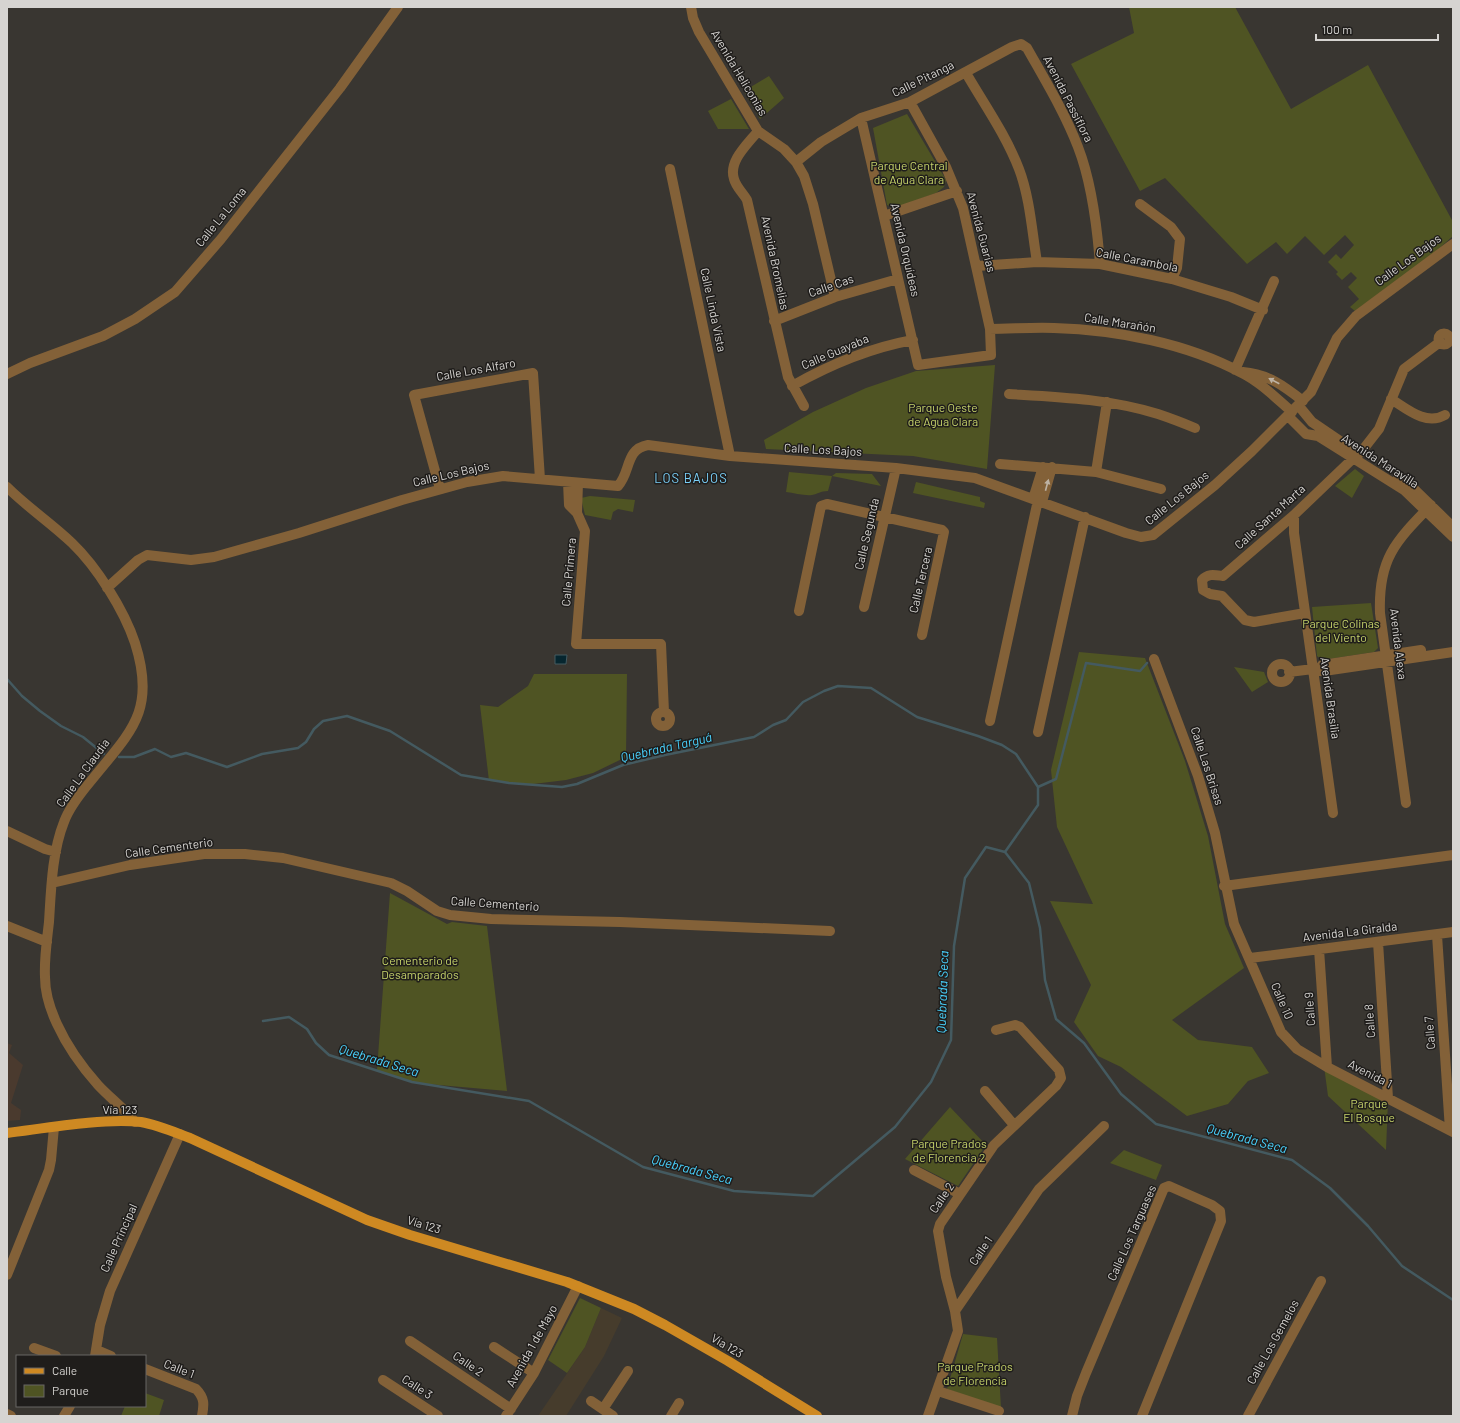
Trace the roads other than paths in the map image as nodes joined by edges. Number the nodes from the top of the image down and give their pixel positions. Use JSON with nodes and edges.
{"nodes":[{"id":1,"x":398,"y":7,"type":"edge"},
{"id":2,"x":691,"y":7,"type":"edge"},
{"id":3,"x":1021,"y":44,"type":"joint"},
{"id":4,"x":966,"y":73,"type":"junction"},
{"id":5,"x":910,"y":102,"type":"junction"},
{"id":6,"x":861,"y":118,"type":"junction"},
{"id":7,"x":758,"y":131,"type":"junction"},
{"id":8,"x":796,"y":162,"type":"junction"},
{"id":9,"x":670,"y":169,"type":"dead end"},
{"id":10,"x":957,"y":191,"type":"junction"},
{"id":11,"x":1140,"y":204,"type":"dead end"},
{"id":12,"x":884,"y":216,"type":"junction"},
{"id":13,"x":1453,"y":244,"type":"edge"},
{"id":14,"x":1037,"y":262,"type":"junction"},
{"id":15,"x":1100,"y":264,"type":"junction"},
{"id":16,"x":977,"y":266,"type":"junction"},
{"id":17,"x":898,"y":279,"type":"junction"},
{"id":18,"x":1172,"y":279,"type":"junction"},
{"id":19,"x":1274,"y":281,"type":"dead end"},
{"id":20,"x":835,"y":297,"type":"junction"},
{"id":21,"x":1263,"y":310,"type":"junction"},
{"id":22,"x":774,"y":321,"type":"junction"},
{"id":23,"x":990,"y":329,"type":"junction"},
{"id":24,"x":913,"y":340,"type":"junction"},
{"id":25,"x":1440,"y":342,"type":"dead end"},
{"id":26,"x":918,"y":364,"type":"joint"},
{"id":27,"x":1238,"y":371,"type":"junction"},
{"id":28,"x":7,"y":374,"type":"edge"},
{"id":29,"x":792,"y":386,"type":"junction"},
{"id":30,"x":1009,"y":394,"type":"dead end"},
{"id":31,"x":1391,"y":399,"type":"junction"},
{"id":32,"x":1107,"y":402,"type":"junction"},
{"id":33,"x":804,"y":406,"type":"dead end"},
{"id":34,"x":1295,"y":409,"type":"junction"},
{"id":35,"x":1445,"y":415,"type":"dead end"},
{"id":36,"x":1195,"y":428,"type":"dead end"},
{"id":37,"x":730,"y":456,"type":"junction"},
{"id":38,"x":1356,"y":456,"type":"junction"},
{"id":39,"x":1000,"y":464,"type":"dead end"},
{"id":40,"x":1047,"y":467,"type":"junction"},
{"id":41,"x":896,"y":468,"type":"junction"},
{"id":42,"x":1096,"y":472,"type":"junction"},
{"id":43,"x":540,"y":479,"type":"junction"},
{"id":44,"x":573,"y":483,"type":"junction"},
{"id":45,"x":7,"y":487,"type":"edge"},
{"id":46,"x":440,"y":489,"type":"junction"},
{"id":47,"x":1161,"y":489,"type":"dead end"},
{"id":48,"x":1038,"y":500,"type":"junction"},
{"id":49,"x":1429,"y":508,"type":"junction"},
{"id":50,"x":1294,"y":515,"type":"junction"},
{"id":51,"x":884,"y":516,"type":"junction"},
{"id":52,"x":1085,"y":517,"type":"junction"},
{"id":53,"x":1453,"y":527,"type":"edge"},
{"id":54,"x":1453,"y":537,"type":"edge"},
{"id":55,"x":107,"y":588,"type":"junction"},
{"id":56,"x":864,"y":607,"type":"dead end"},
{"id":57,"x":799,"y":611,"type":"dead end"},
{"id":58,"x":1305,"y":613,"type":"junction"},
{"id":59,"x":922,"y":635,"type":"dead end"},
{"id":60,"x":1453,"y":646,"type":"edge"},
{"id":61,"x":1453,"y":652,"type":"edge"},
{"id":62,"x":1387,"y":658,"type":"junction"},
{"id":63,"x":1154,"y":659,"type":"dead end"},
{"id":64,"x":1313,"y":669,"type":"junction"},
{"id":65,"x":1289,"y":672,"type":"dead end"},
{"id":66,"x":664,"y":712,"type":"dead end"},
{"id":67,"x":990,"y":721,"type":"dead end"},
{"id":68,"x":1038,"y":732,"type":"dead end"},
{"id":69,"x":1406,"y":803,"type":"dead end"},
{"id":70,"x":1333,"y":813,"type":"dead end"},
{"id":71,"x":7,"y":831,"type":"edge"},
{"id":72,"x":56,"y":852,"type":"junction"},
{"id":73,"x":1453,"y":855,"type":"edge"},
{"id":74,"x":52,"y":883,"type":"junction"},
{"id":75,"x":1224,"y":886,"type":"junction"},
{"id":76,"x":8,"y":929,"type":"edge"},
{"id":77,"x":830,"y":931,"type":"dead end"},
{"id":78,"x":1453,"y":932,"type":"edge"},
{"id":79,"x":1437,"y":935,"type":"junction"},
{"id":80,"x":47,"y":942,"type":"junction"},
{"id":81,"x":1378,"y":942,"type":"junction"},
{"id":82,"x":1319,"y":949,"type":"junction"},
{"id":83,"x":1250,"y":958,"type":"junction"},
{"id":84,"x":996,"y":1030,"type":"dead end"},
{"id":85,"x":1297,"y":1049,"type":"joint"},
{"id":86,"x":1327,"y":1067,"type":"junction"},
{"id":87,"x":985,"y":1091,"type":"dead end"},
{"id":88,"x":1388,"y":1098,"type":"junction"},
{"id":89,"x":135,"y":1122,"type":"junction"},
{"id":90,"x":1014,"y":1125,"type":"junction"},
{"id":91,"x":1104,"y":1126,"type":"dead end"},
{"id":92,"x":54,"y":1127,"type":"junction"},
{"id":93,"x":1451,"y":1131,"type":"edge"},
{"id":94,"x":7,"y":1133,"type":"edge"},
{"id":95,"x":180,"y":1134,"type":"junction"},
{"id":96,"x":914,"y":1170,"type":"dead end"},
{"id":97,"x":960,"y":1194,"type":"junction"},
{"id":98,"x":7,"y":1275,"type":"edge"},
{"id":99,"x":1321,"y":1281,"type":"dead end"},
{"id":100,"x":578,"y":1286,"type":"junction"},
{"id":101,"x":955,"y":1311,"type":"junction"},
{"id":102,"x":410,"y":1341,"type":"dead end"},
{"id":103,"x":494,"y":1347,"type":"dead end"},
{"id":104,"x":34,"y":1348,"type":"dead end"},
{"id":105,"x":96,"y":1353,"type":"edge"},
{"id":106,"x":53,"y":1355,"type":"edge"},
{"id":107,"x":106,"y":1355,"type":"edge"},
{"id":108,"x":146,"y":1369,"type":"edge"},
{"id":109,"x":628,"y":1371,"type":"dead end"},
{"id":110,"x":534,"y":1373,"type":"junction"},
{"id":111,"x":383,"y":1380,"type":"dead end"},
{"id":112,"x":938,"y":1391,"type":"junction"},
{"id":113,"x":591,"y":1401,"type":"dead end"},
{"id":114,"x":679,"y":1403,"type":"dead end"},
{"id":115,"x":69,"y":1407,"type":"edge"},
{"id":116,"x":603,"y":1409,"type":"junction"},
{"id":117,"x":999,"y":1411,"type":"dead end"},
{"id":118,"x":508,"y":1412,"type":"edge"},
{"id":119,"x":7,"y":1414,"type":"edge"},
{"id":120,"x":11,"y":1416,"type":"edge"},
{"id":121,"x":64,"y":1416,"type":"edge"},
{"id":122,"x":202,"y":1416,"type":"edge"},
{"id":123,"x":438,"y":1416,"type":"edge"},
{"id":124,"x":613,"y":1416,"type":"edge"},
{"id":125,"x":671,"y":1416,"type":"edge"},
{"id":126,"x":816,"y":1416,"type":"edge"},
{"id":127,"x":928,"y":1416,"type":"edge"},
{"id":128,"x":1072,"y":1416,"type":"edge"},
{"id":129,"x":1142,"y":1416,"type":"edge"},
{"id":130,"x":1248,"y":1416,"type":"edge"}],
"edges":[{"from":1,"to":28,"type":"street","name":"Calle La Loma"},
{"from":2,"to":7,"type":"street","name":"Avenida Heliconias"},
{"from":3,"to":4,"type":"street","name":"Calle Pitanga"},
{"from":3,"to":15,"type":"street","name":"Avenida Passiflora"},
{"from":4,"to":5,"type":"street","name":"Calle Pitanga"},
{"from":4,"to":14,"type":"street"},
{"from":5,"to":6,"type":"street","name":"Calle Pitanga"},
{"from":5,"to":10,"type":"street","name":"Avenida Guarias"},
{"from":6,"to":8,"type":"street","name":"Calle Pitanga"},
{"from":6,"to":12,"type":"street","name":"Avenida Orquídeas"},
{"from":7,"to":8,"type":"street","name":"Avenida Heliconias"},
{"from":7,"to":22,"type":"street","name":"Avenida Bromelias"},
{"from":8,"to":20,"type":"street","name":"Avenida Heliconias"},
{"from":9,"to":37,"type":"street","name":"Calle Linda Vista"},
{"from":10,"to":12,"type":"street"},
{"from":10,"to":16,"type":"street","name":"Avenida Guarias"},
{"from":11,"to":18,"type":"street"},
{"from":12,"to":17,"type":"street","name":"Avenida Orquídeas"},
{"from":13,"to":34,"type":"street","name":"Calle Los Bajos"},
{"from":14,"to":15,"type":"street","name":"Calle Carambola"},
{"from":14,"to":16,"type":"street","name":"Calle Carambola"},
{"from":15,"to":18,"type":"street","name":"Calle Carambola"},
{"from":16,"to":23,"type":"street","name":"Avenida Guarias"},
{"from":17,"to":20,"type":"street","name":"Calle Cas"},
{"from":17,"to":24,"type":"street","name":"Avenida Orquídeas"},
{"from":18,"to":21,"type":"street","name":"Calle Carambola"},
{"from":19,"to":21,"type":"street"},
{"from":20,"to":22,"type":"street","name":"Calle Cas"},
{"from":21,"to":27,"type":"street"},
{"from":22,"to":29,"type":"street","name":"Avenida Bromelias"},
{"from":23,"to":26,"type":"street","name":"Avenida Guarias"},
{"from":23,"to":27,"type":"street","name":"Calle Marañón"},
{"from":24,"to":26,"type":"street","name":"Avenida Orquídeas"},
{"from":24,"to":29,"type":"street","name":"Calle Guayaba"},
{"from":25,"to":31,"type":"street","name":"Calle Santa Marta"},
{"from":27,"to":34,"type":"street","name":"Calle Marañón"},
{"from":34,"to":27,"type":"street","name":"Calle Marañón","one_way":true},
{"from":29,"to":33,"type":"street","name":"Avenida Bromelias"},
{"from":30,"to":32,"type":"street"},
{"from":31,"to":35,"type":"street"},
{"from":31,"to":38,"type":"street","name":"Calle Santa Marta"},
{"from":32,"to":36,"type":"street"},
{"from":32,"to":42,"type":"street"},
{"from":34,"to":38,"type":"street","name":"Avenida Maravilla"},
{"from":34,"to":38,"type":"street","name":"Avenida Maravilla"},
{"from":34,"to":52,"type":"street","name":"Calle Los Bajos"},
{"from":37,"to":41,"type":"street","name":"Calle Los Bajos"},
{"from":37,"to":44,"type":"street","name":"Calle Los Bajos"},
{"from":38,"to":49,"type":"street","name":"Avenida Maravilla"},
{"from":38,"to":50,"type":"street","name":"Calle Santa Marta"},
{"from":39,"to":40,"type":"street"},
{"from":40,"to":42,"type":"street"},
{"from":40,"to":48,"type":"street"},
{"from":41,"to":48,"type":"street","name":"Calle Los Bajos"},
{"from":41,"to":51,"type":"street","name":"Calle Segunda"},
{"from":42,"to":47,"type":"street"},
{"from":43,"to":44,"type":"street","name":"Calle Los Bajos"},
{"from":43,"to":46,"type":"street","name":"Calle Los Bajos"},
{"from":43,"to":46,"type":"street","name":"Calle Los Alfaro"},
{"from":44,"to":66,"type":"street","name":"Calle Primera"},
{"from":45,"to":55,"type":"street","name":"Calle La Claudia"},
{"from":46,"to":55,"type":"street","name":"Calle Los Bajos"},
{"from":48,"to":52,"type":"street","name":"Calle Los Bajos"},
{"from":48,"to":67,"type":"street"},
{"from":49,"to":53,"type":"street","name":"Avenida Maravilla"},
{"from":49,"to":54,"type":"street","name":"Avenida Maravilla"},
{"from":49,"to":62,"type":"street","name":"Avenida Alexa"},
{"from":50,"to":58,"type":"street","name":"Avenida Brasilia"},
{"from":50,"to":58,"type":"street","name":"Calle Santa Marta"},
{"from":51,"to":56,"type":"street","name":"Calle Segunda"},
{"from":51,"to":57,"type":"street"},
{"from":51,"to":59,"type":"street","name":"Calle Tercera"},
{"from":52,"to":68,"type":"street"},
{"from":55,"to":72,"type":"street","name":"Calle La Claudia"},
{"from":58,"to":64,"type":"street","name":"Avenida Brasilia"},
{"from":60,"to":62,"type":"street"},
{"from":61,"to":62,"type":"street"},
{"from":62,"to":64,"type":"street"},
{"from":62,"to":69,"type":"street","name":"Avenida Alexa"},
{"from":63,"to":75,"type":"street","name":"Calle Las Brisas"},
{"from":64,"to":65,"type":"street"},
{"from":64,"to":70,"type":"street","name":"Avenida Brasilia"},
{"from":71,"to":72,"type":"street"},
{"from":72,"to":74,"type":"street","name":"Calle La Claudia"},
{"from":73,"to":75,"type":"street"},
{"from":74,"to":77,"type":"street","name":"Calle Cementerio"},
{"from":74,"to":80,"type":"street","name":"Calle La Claudia"},
{"from":75,"to":83,"type":"street","name":"Calle Las Brisas"},
{"from":76,"to":80,"type":"street"},
{"from":78,"to":79,"type":"street","name":"Avenida La Giralda"},
{"from":79,"to":81,"type":"street","name":"Avenida La Giralda"},
{"from":79,"to":93,"type":"street","name":"Calle 7"},
{"from":80,"to":89,"type":"street","name":"Calle La Claudia"},
{"from":81,"to":82,"type":"street","name":"Avenida La Giralda"},
{"from":81,"to":88,"type":"street","name":"Calle 8"},
{"from":82,"to":83,"type":"street","name":"Avenida La Giralda"},
{"from":82,"to":86,"type":"street","name":"Calle 9"},
{"from":83,"to":85,"type":"street","name":"Calle 10"},
{"from":84,"to":90,"type":"street","name":"Calle 2"},
{"from":85,"to":86,"type":"street","name":"Avenida 1"},
{"from":86,"to":88,"type":"street","name":"Avenida 1"},
{"from":87,"to":90,"type":"street"},
{"from":88,"to":93,"type":"street","name":"Avenida 1"},
{"from":89,"to":92,"type":"main road","name":"Vía 123"},
{"from":89,"to":95,"type":"main road","name":"Vía 123"},
{"from":90,"to":97,"type":"street","name":"Calle 2"},
{"from":91,"to":101,"type":"street","name":"Calle 1"},
{"from":92,"to":94,"type":"main road","name":"Vía 123"},
{"from":92,"to":98,"type":"street"},
{"from":95,"to":100,"type":"main road","name":"Vía 123"},
{"from":95,"to":105,"type":"street","name":"Calle Principal"},
{"from":96,"to":97,"type":"street"},
{"from":97,"to":101,"type":"street","name":"Calle 2"},
{"from":99,"to":130,"type":"street","name":"Calle Los Gemelos"},
{"from":100,"to":110,"type":"street","name":"Avenida 1 de Mayo"},
{"from":100,"to":126,"type":"main road","name":"Vía 123"},
{"from":101,"to":112,"type":"street"},
{"from":102,"to":118,"type":"street","name":"Calle 2"},
{"from":103,"to":110,"type":"street"},
{"from":104,"to":106,"type":"street"},
{"from":105,"to":107,"type":"street"},
{"from":108,"to":122,"type":"street","name":"Calle 1"},
{"from":109,"to":116,"type":"street"},
{"from":110,"to":118,"type":"street","name":"Avenida 1 de Mayo"},
{"from":111,"to":123,"type":"street","name":"Calle 3"},
{"from":112,"to":117,"type":"street"},
{"from":112,"to":127,"type":"street"},
{"from":113,"to":116,"type":"street"},
{"from":114,"to":125,"type":"street"},
{"from":115,"to":121,"type":"street"},
{"from":116,"to":124,"type":"street"},
{"from":119,"to":120,"type":"street"},
{"from":128,"to":129,"type":"street","name":"Calle Los Targuases"}]}
